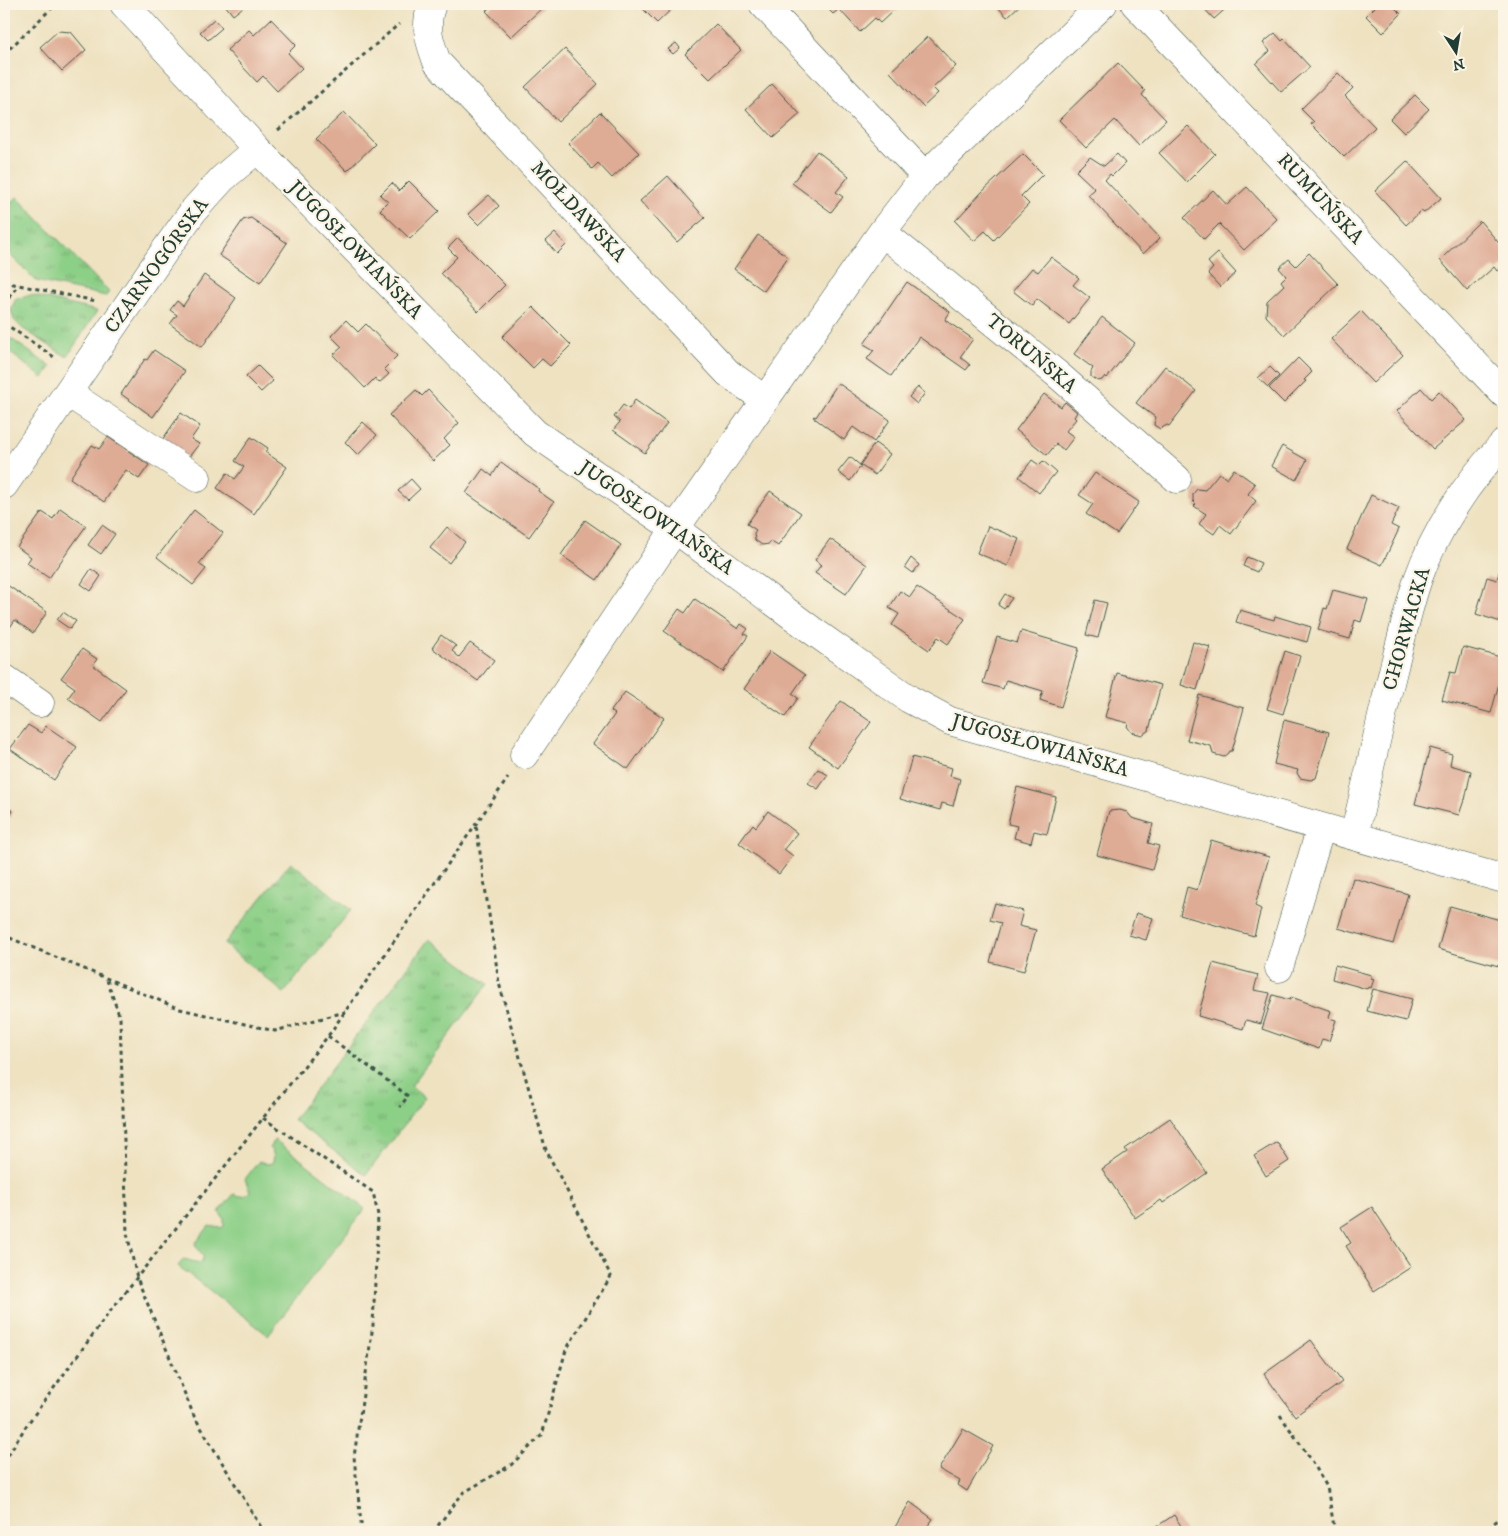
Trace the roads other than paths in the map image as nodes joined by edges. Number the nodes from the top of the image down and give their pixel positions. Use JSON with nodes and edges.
{"nodes":[{"id":1,"x":124,"y":4,"type":"edge"},
{"id":2,"x":432,"y":4,"type":"edge"},
{"id":3,"x":763,"y":4,"type":"edge"},
{"id":4,"x":1103,"y":4,"type":"edge"},
{"id":5,"x":1135,"y":4,"type":"edge"},
{"id":6,"x":257,"y":149,"type":"junction"},
{"id":7,"x":925,"y":176,"type":"junction"},
{"id":8,"x":882,"y":232,"type":"junction"},
{"id":9,"x":68,"y":392,"type":"junction"},
{"id":10,"x":1504,"y":394,"type":"edge"},
{"id":11,"x":765,"y":400,"type":"junction"},
{"id":12,"x":1504,"y":442,"type":"edge"},
{"id":13,"x":197,"y":478,"type":"dead end"},
{"id":14,"x":1177,"y":479,"type":"dead end"},
{"id":15,"x":4,"y":485,"type":"edge"},
{"id":16,"x":675,"y":529,"type":"junction"},
{"id":17,"x":4,"y":678,"type":"edge"},
{"id":18,"x":40,"y":703,"type":"dead end"},
{"id":19,"x":524,"y":755,"type":"road end"},
{"id":20,"x":1321,"y":827,"type":"junction"},
{"id":21,"x":1354,"y":836,"type":"junction"},
{"id":22,"x":1504,"y":879,"type":"edge"},
{"id":23,"x":1278,"y":968,"type":"dead end"}],
"edges":[{"from":1,"to":6,"type":"street","name":"JUGOSŁOWIAŃSKA"},
{"from":2,"to":11,"type":"street","name":"MOŁDAWSKA"},
{"from":3,"to":7,"type":"street"},
{"from":4,"to":7,"type":"street"},
{"from":5,"to":10,"type":"street","name":"RUMUŃSKA"},
{"from":6,"to":9,"type":"street","name":"CZARNOGÓRSKA"},
{"from":6,"to":16,"type":"street","name":"JUGOSŁOWIAŃSKA"},
{"from":7,"to":8,"type":"street"},
{"from":8,"to":11,"type":"street"},
{"from":8,"to":14,"type":"street","name":"TORUŃSKA"},
{"from":9,"to":13,"type":"street"},
{"from":9,"to":15,"type":"street","name":"CZARNOGÓRSKA"},
{"from":11,"to":16,"type":"street"},
{"from":12,"to":21,"type":"street","name":"CHORWACKA"},
{"from":16,"to":19,"type":"street"},
{"from":16,"to":20,"type":"street","name":"JUGOSŁOWIAŃSKA"},
{"from":17,"to":18,"type":"street"},
{"from":20,"to":21,"type":"street","name":"JUGOSŁOWIAŃSKA"},
{"from":20,"to":23,"type":"street"},
{"from":21,"to":22,"type":"street","name":"JUGOSŁOWIAŃSKA"}]}
